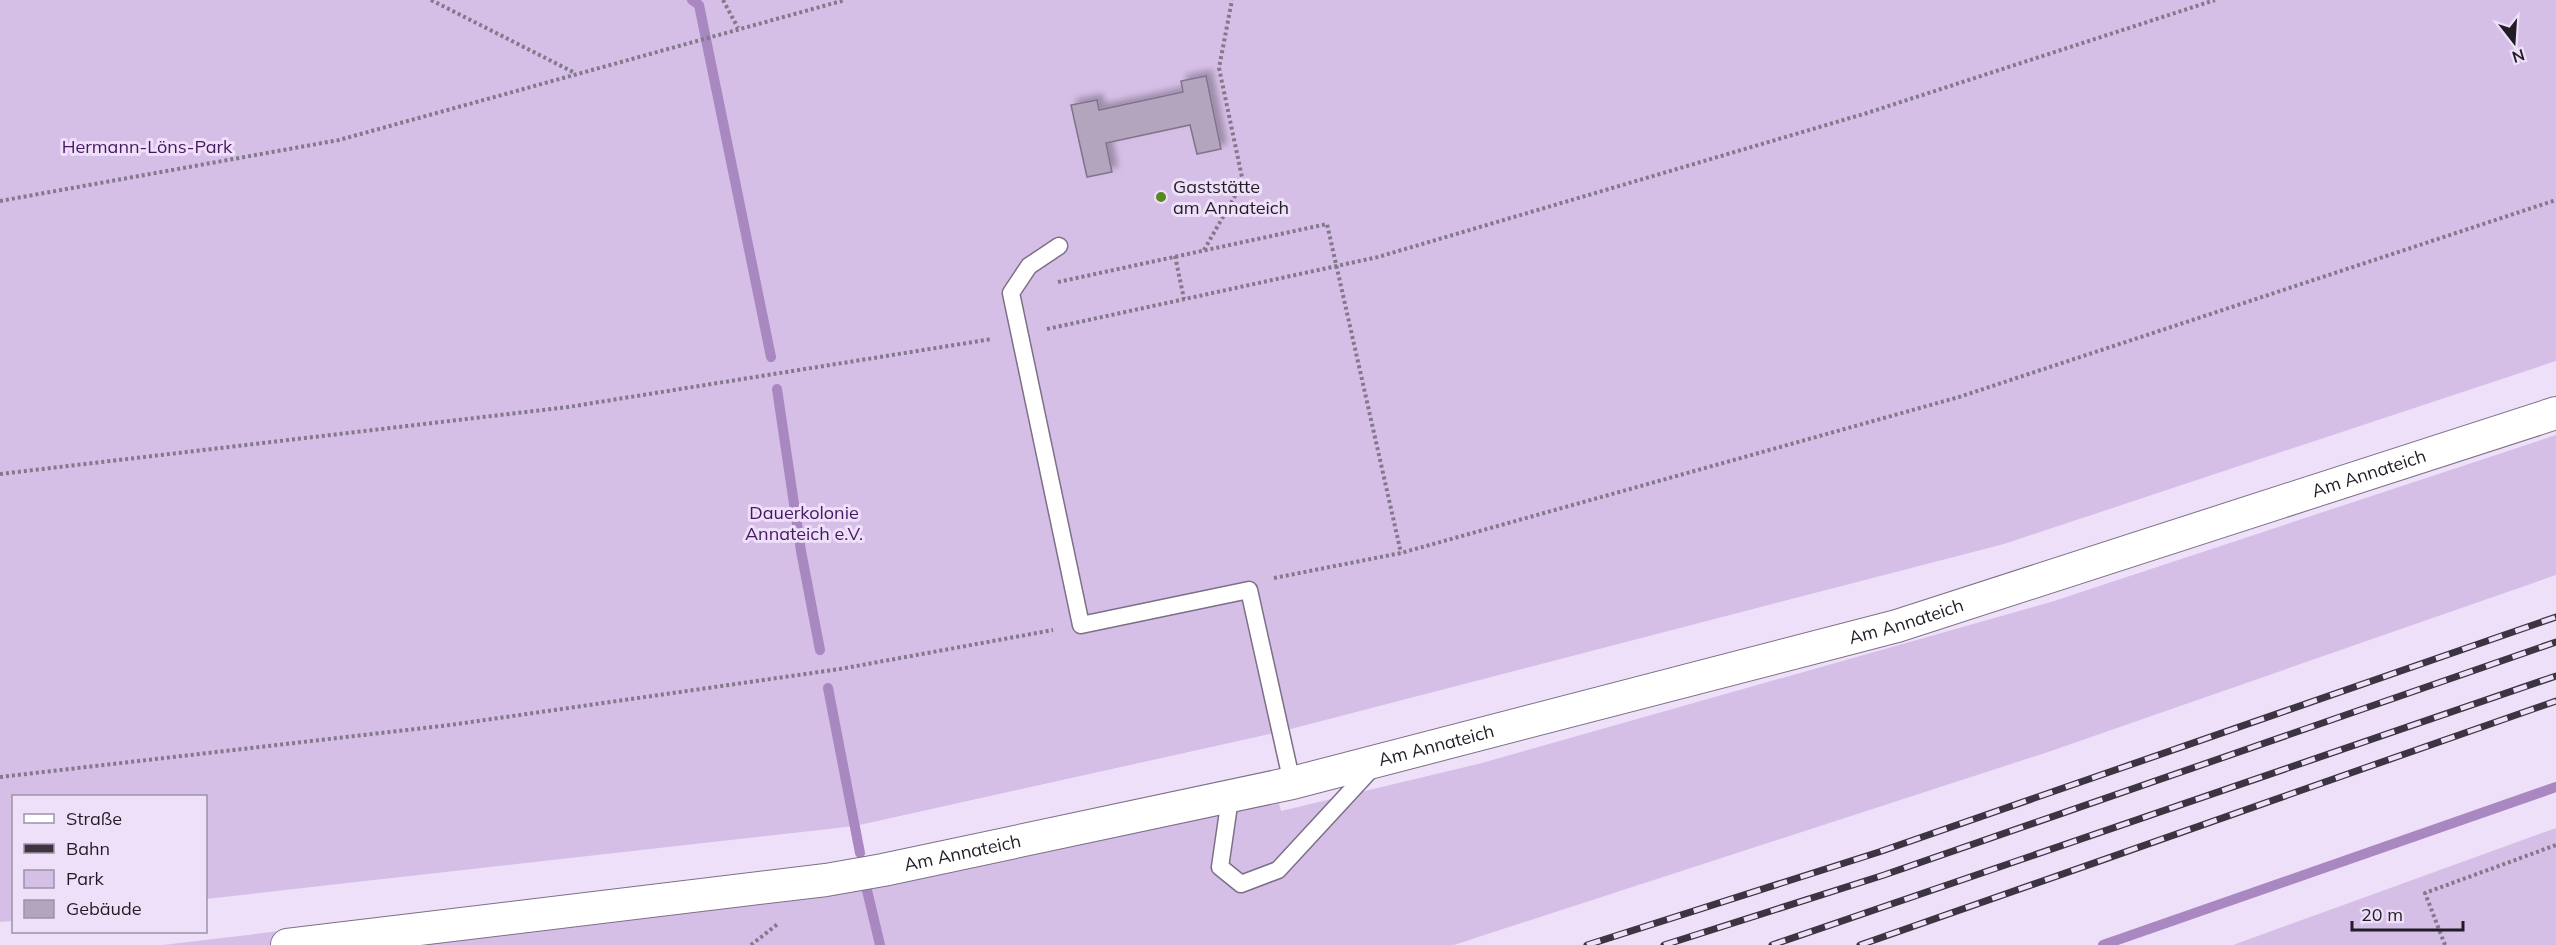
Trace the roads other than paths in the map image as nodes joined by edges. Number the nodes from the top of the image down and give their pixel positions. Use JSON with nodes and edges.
{"nodes":[{"id":1,"x":1059,"y":246,"type":"dead end"},
{"id":2,"x":2556,"y":413,"type":"edge"},
{"id":3,"x":1378,"y":762,"type":"junction"},
{"id":4,"x":1292,"y":783,"type":"junction"},
{"id":5,"x":1230,"y":798,"type":"junction"},
{"id":6,"x":287,"y":945,"type":"edge"}],
"edges":[{"from":1,"to":4,"type":"lane"},
{"from":2,"to":3,"type":"street","name":"Am Annateich"},
{"from":3,"to":4,"type":"street","name":"Am Annateich"},
{"from":3,"to":5,"type":"lane"},
{"from":4,"to":5,"type":"street","name":"Am Annateich"},
{"from":5,"to":6,"type":"street","name":"Am Annateich"}]}
